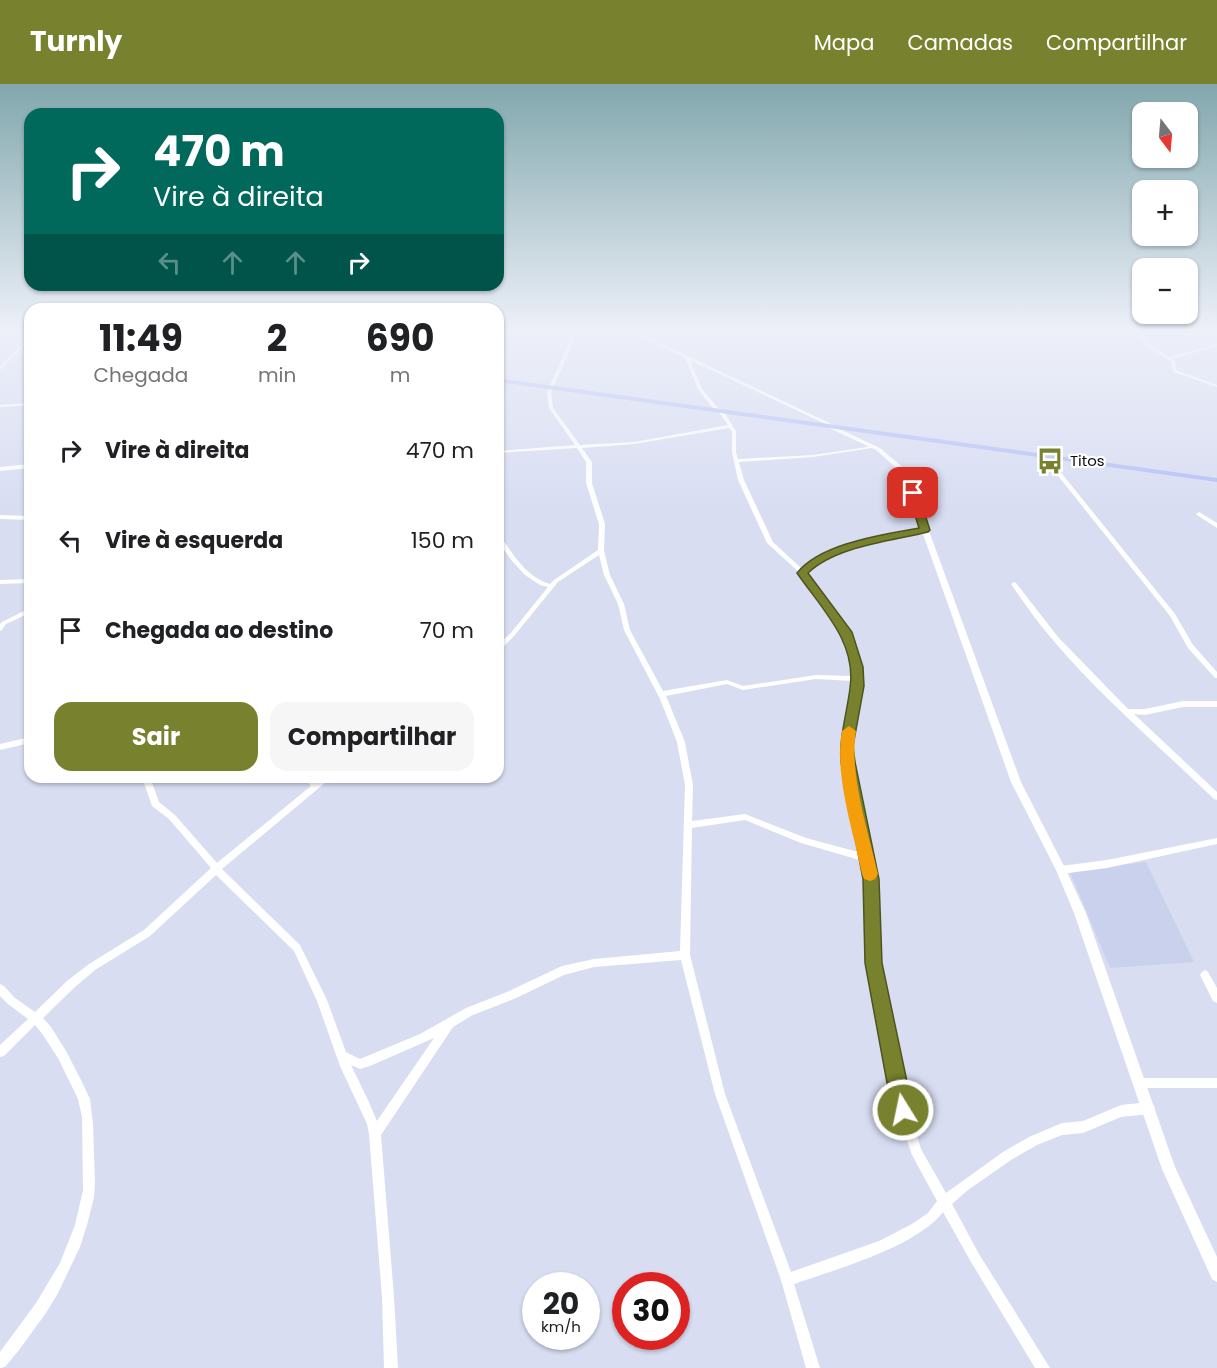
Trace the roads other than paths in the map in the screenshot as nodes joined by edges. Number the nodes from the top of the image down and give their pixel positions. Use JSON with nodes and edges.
{"nodes":[{"id":1,"x":551,"y":389,"type":"edge"},
{"id":2,"x":566,"y":389,"type":"edge"},
{"id":3,"x":700,"y":389,"type":"edge"},
{"id":4,"x":751,"y":389,"type":"edge"},
{"id":5,"x":24,"y":404,"type":"edge"},
{"id":6,"x":0,"y":406,"type":"edge"},
{"id":7,"x":718,"y":410,"type":"junction"},
{"id":8,"x":731,"y":426,"type":"junction"},
{"id":9,"x":833,"y":427,"type":"junction"},
{"id":10,"x":578,"y":446,"type":"junction"},
{"id":11,"x":872,"y":447,"type":"junction"},
{"id":12,"x":504,"y":452,"type":"edge"},
{"id":13,"x":736,"y":461,"type":"junction"},
{"id":14,"x":24,"y":467,"type":"edge"},
{"id":15,"x":0,"y":469,"type":"edge"},
{"id":16,"x":1057,"y":471,"type":"dead end"},
{"id":17,"x":1217,"y":480,"type":"edge"},
{"id":18,"x":1199,"y":514,"type":"dead end"},
{"id":19,"x":0,"y":517,"type":"edge"},
{"id":20,"x":24,"y":518,"type":"edge"},
{"id":21,"x":1217,"y":526,"type":"edge"},
{"id":22,"x":925,"y":530,"type":"junction"},
{"id":23,"x":504,"y":545,"type":"edge"},
{"id":24,"x":601,"y":551,"type":"junction"},
{"id":25,"x":802,"y":573,"type":"junction"},
{"id":26,"x":24,"y":581,"type":"edge"},
{"id":27,"x":0,"y":582,"type":"edge"},
{"id":28,"x":1014,"y":584,"type":"dead end"},
{"id":29,"x":551,"y":586,"type":"junction"},
{"id":30,"x":24,"y":613,"type":"edge"},
{"id":31,"x":0,"y":629,"type":"edge"},
{"id":32,"x":504,"y":642,"type":"edge"},
{"id":33,"x":1217,"y":676,"type":"edge"},
{"id":34,"x":857,"y":679,"type":"junction"},
{"id":35,"x":661,"y":694,"type":"junction"},
{"id":36,"x":1217,"y":704,"type":"edge"},
{"id":37,"x":1125,"y":711,"type":"junction"},
{"id":38,"x":1145,"y":712,"type":"junction"},
{"id":39,"x":1144,"y":727,"type":"junction"},
{"id":40,"x":24,"y":741,"type":"edge"},
{"id":41,"x":0,"y":747,"type":"edge"},
{"id":42,"x":148,"y":783,"type":"edge"},
{"id":43,"x":313,"y":783,"type":"edge"},
{"id":44,"x":320,"y":783,"type":"edge"},
{"id":45,"x":316,"y":786,"type":"junction"},
{"id":46,"x":1217,"y":797,"type":"edge"},
{"id":47,"x":689,"y":825,"type":"junction"},
{"id":48,"x":1217,"y":841,"type":"edge"},
{"id":49,"x":865,"y":858,"type":"junction"},
{"id":50,"x":216,"y":869,"type":"junction"},
{"id":51,"x":1061,"y":870,"type":"junction"},
{"id":52,"x":685,"y":955,"type":"junction"},
{"id":53,"x":1205,"y":975,"type":"dead end"},
{"id":54,"x":0,"y":989,"type":"edge"},
{"id":55,"x":1217,"y":998,"type":"edge"},
{"id":56,"x":37,"y":1017,"type":"junction"},
{"id":57,"x":450,"y":1024,"type":"junction"},
{"id":58,"x":0,"y":1052,"type":"edge"},
{"id":59,"x":342,"y":1056,"type":"junction"},
{"id":60,"x":1140,"y":1083,"type":"junction"},
{"id":61,"x":1217,"y":1083,"type":"edge"},
{"id":62,"x":1149,"y":1108,"type":"junction"},
{"id":63,"x":375,"y":1134,"type":"junction"},
{"id":64,"x":944,"y":1202,"type":"junction"},
{"id":65,"x":1217,"y":1274,"type":"edge"},
{"id":66,"x":787,"y":1280,"type":"junction"},
{"id":67,"x":0,"y":1362,"type":"edge"},
{"id":68,"x":390,"y":1368,"type":"edge"},
{"id":69,"x":813,"y":1368,"type":"edge"},
{"id":70,"x":1043,"y":1368,"type":"edge"}],
"edges":[{"from":1,"to":10,"type":"street"},
{"from":2,"to":7,"type":"highway"},
{"from":3,"to":7,"type":"street"},
{"from":4,"to":9,"type":"street"},
{"from":5,"to":6,"type":"street"},
{"from":7,"to":8,"type":"street"},
{"from":7,"to":9,"type":"highway"},
{"from":8,"to":10,"type":"street"},
{"from":8,"to":13,"type":"street"},
{"from":9,"to":11,"type":"street"},
{"from":9,"to":17,"type":"highway"},
{"from":10,"to":12,"type":"street"},
{"from":10,"to":24,"type":"street"},
{"from":11,"to":13,"type":"street"},
{"from":11,"to":22,"type":"street"},
{"from":13,"to":25,"type":"street"},
{"from":14,"to":15,"type":"street"},
{"from":16,"to":33,"type":"street"},
{"from":18,"to":21,"type":"street"},
{"from":19,"to":20,"type":"street"},
{"from":22,"to":25,"type":"street"},
{"from":22,"to":51,"type":"street"},
{"from":23,"to":29,"type":"street"},
{"from":24,"to":29,"type":"street"},
{"from":24,"to":35,"type":"street"},
{"from":25,"to":34,"type":"street"},
{"from":26,"to":27,"type":"street"},
{"from":28,"to":37,"type":"street"},
{"from":29,"to":32,"type":"street"},
{"from":30,"to":31,"type":"street"},
{"from":34,"to":35,"type":"street"},
{"from":34,"to":49,"type":"street"},
{"from":35,"to":47,"type":"street"},
{"from":36,"to":38,"type":"street"},
{"from":37,"to":38,"type":"street"},
{"from":37,"to":39,"type":"street"},
{"from":38,"to":39,"type":"street"},
{"from":39,"to":46,"type":"street"},
{"from":40,"to":41,"type":"street"},
{"from":42,"to":50,"type":"street"},
{"from":43,"to":45,"type":"street"},
{"from":44,"to":45,"type":"street"},
{"from":45,"to":50,"type":"street"},
{"from":47,"to":49,"type":"street"},
{"from":47,"to":52,"type":"street"},
{"from":48,"to":51,"type":"street"},
{"from":49,"to":64,"type":"street"},
{"from":50,"to":56,"type":"street"},
{"from":50,"to":59,"type":"street"},
{"from":51,"to":60,"type":"street"},
{"from":52,"to":57,"type":"street"},
{"from":52,"to":66,"type":"street"},
{"from":53,"to":55,"type":"street"},
{"from":54,"to":56,"type":"street"},
{"from":56,"to":58,"type":"street"},
{"from":56,"to":67,"type":"street"},
{"from":57,"to":59,"type":"street"},
{"from":57,"to":63,"type":"street"},
{"from":59,"to":63,"type":"street"},
{"from":60,"to":61,"type":"street"},
{"from":60,"to":62,"type":"street"},
{"from":62,"to":64,"type":"street"},
{"from":62,"to":65,"type":"street"},
{"from":63,"to":68,"type":"street"},
{"from":64,"to":66,"type":"street"},
{"from":64,"to":70,"type":"street"},
{"from":66,"to":69,"type":"street"}]}
